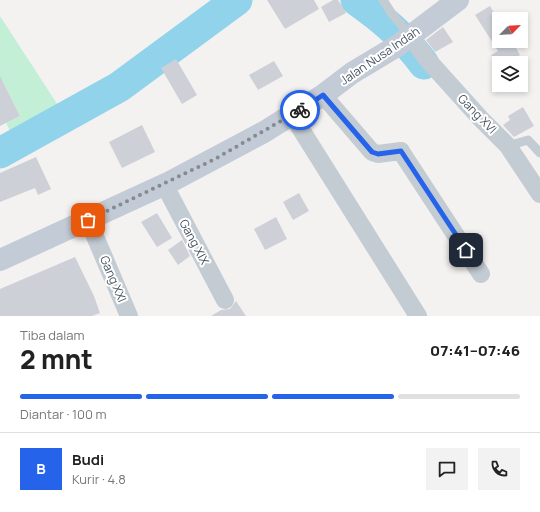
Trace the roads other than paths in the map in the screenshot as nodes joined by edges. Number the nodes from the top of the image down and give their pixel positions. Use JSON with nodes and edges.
{"nodes":[{"id":1,"x":383,"y":0,"type":"edge"},
{"id":2,"x":458,"y":0,"type":"edge"},
{"id":3,"x":405,"y":40,"type":"junction"},
{"id":4,"x":323,"y":95,"type":"junction"},
{"id":5,"x":292,"y":115,"type":"junction"},
{"id":6,"x":508,"y":146,"type":"junction"},
{"id":7,"x":540,"y":153,"type":"edge"},
{"id":8,"x":164,"y":184,"type":"junction"},
{"id":9,"x":540,"y":194,"type":"edge"},
{"id":10,"x":88,"y":220,"type":"junction"},
{"id":11,"x":0,"y":260,"type":"edge"},
{"id":12,"x":481,"y":274,"type":"dead end"},
{"id":13,"x":225,"y":300,"type":"dead end"},
{"id":14,"x":129,"y":316,"type":"edge"},
{"id":15,"x":418,"y":316,"type":"edge"}],
"edges":[{"from":1,"to":3,"type":"lane"},
{"from":2,"to":3,"type":"street","name":"Jalan Nusa Indah"},
{"from":3,"to":4,"type":"street","name":"Jalan Nusa Indah"},
{"from":3,"to":6,"type":"street","name":"Gang XVI"},
{"from":4,"to":5,"type":"street","name":"Jalan Nusa Indah"},
{"from":4,"to":12,"type":"street"},
{"from":5,"to":8,"type":"street","name":"Jalan Nusa Indah"},
{"from":5,"to":15,"type":"street"},
{"from":6,"to":7,"type":"lane"},
{"from":6,"to":9,"type":"street","name":"Gang XVI"},
{"from":8,"to":10,"type":"street","name":"Jalan Nusa Indah"},
{"from":8,"to":13,"type":"street","name":"Gang XIX"},
{"from":10,"to":11,"type":"street","name":"Jalan Nusa Indah"},
{"from":10,"to":14,"type":"street","name":"Gang XXI"}]}
